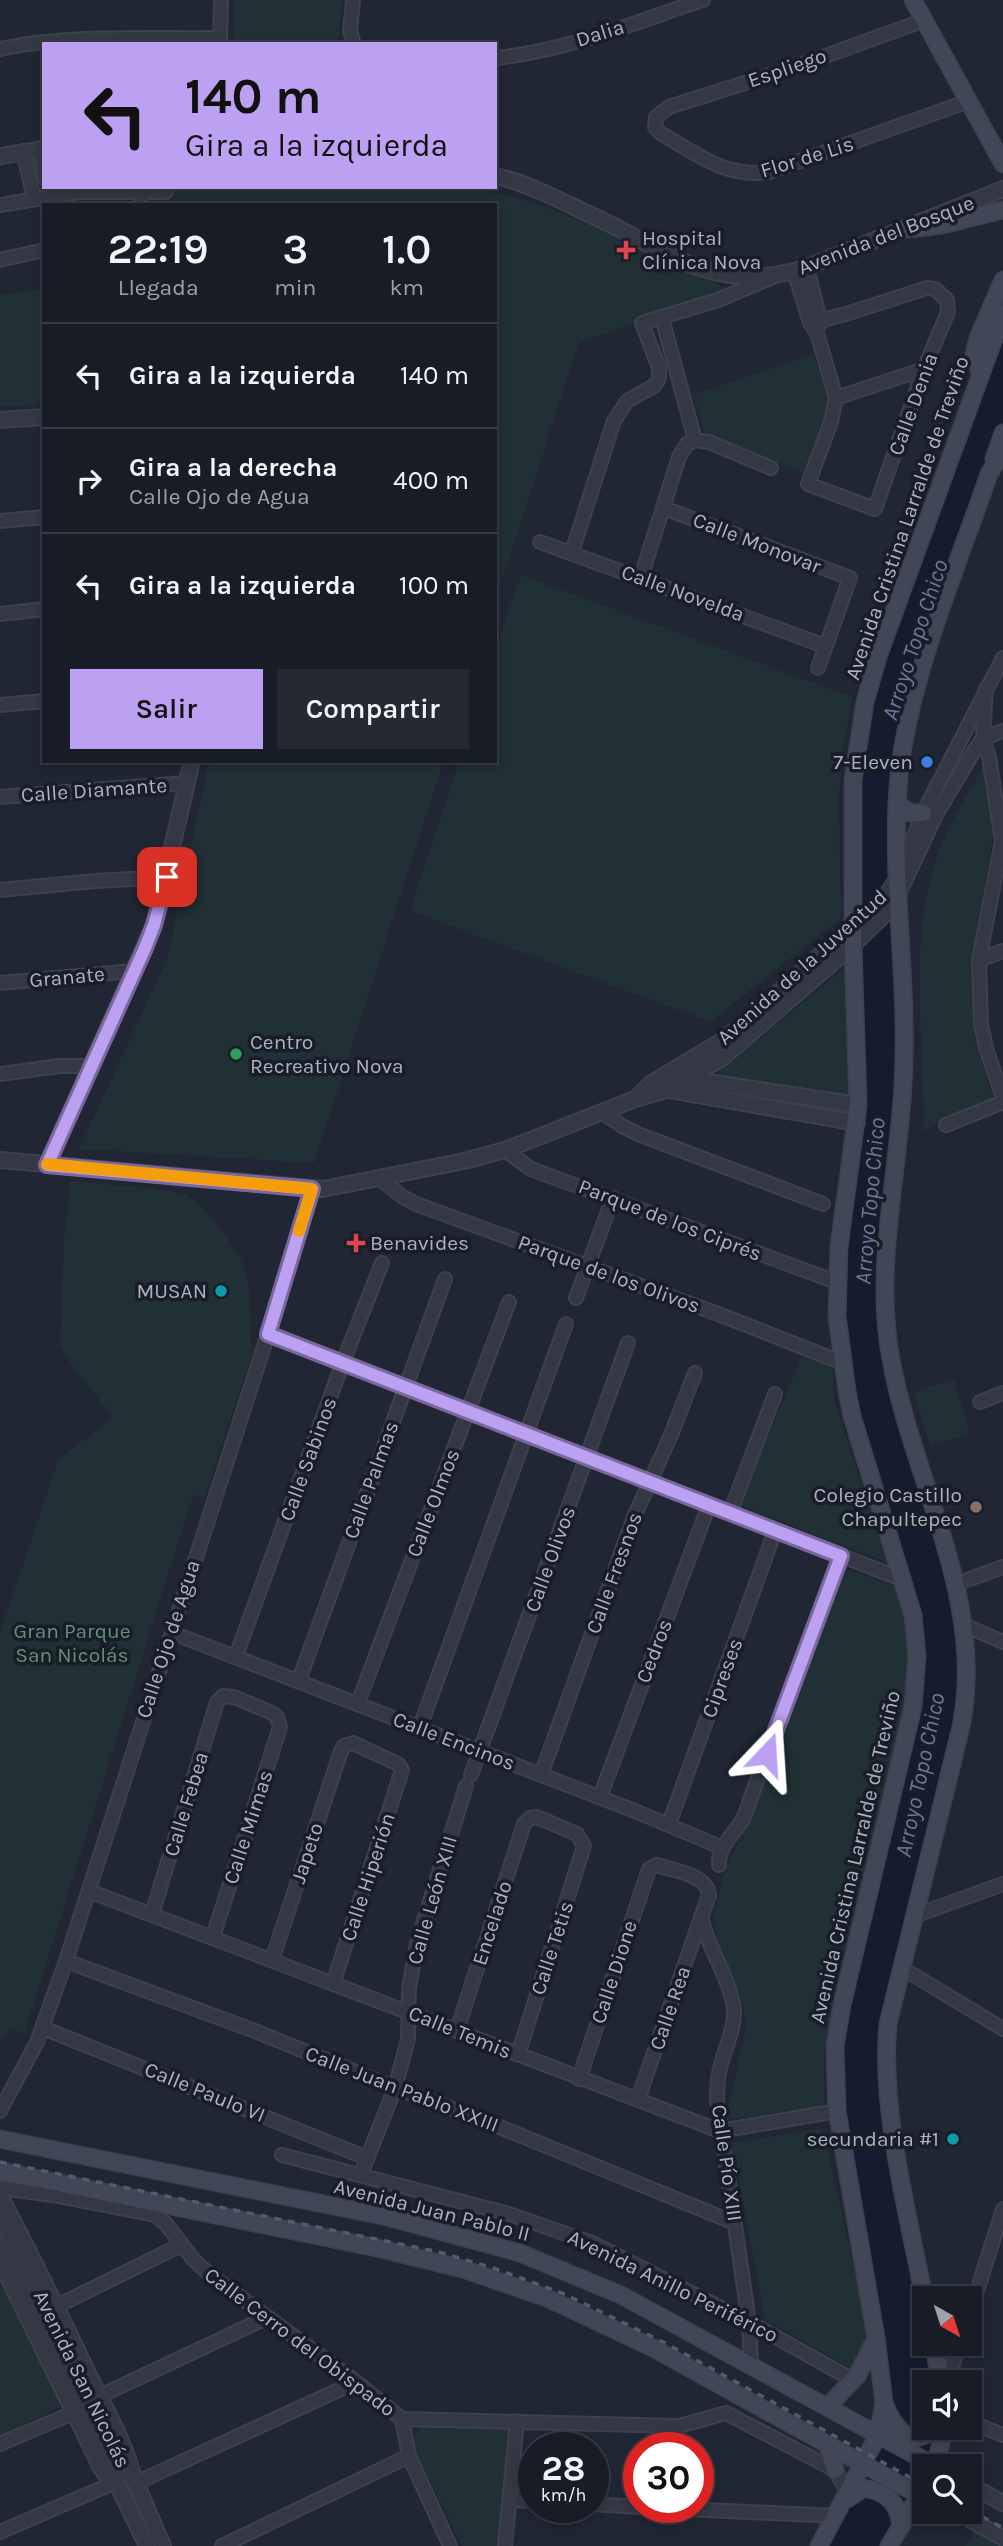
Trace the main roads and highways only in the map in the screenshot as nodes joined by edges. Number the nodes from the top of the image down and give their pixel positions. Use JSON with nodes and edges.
{"nodes":[{"id":1,"x":914,"y":0,"type":"edge"},
{"id":2,"x":1003,"y":164,"type":"edge"},
{"id":3,"x":1003,"y":210,"type":"edge"},
{"id":4,"x":899,"y":230,"type":"road end"},
{"id":5,"x":1003,"y":280,"type":"edge"},
{"id":6,"x":1003,"y":314,"type":"edge"},
{"id":7,"x":980,"y":372,"type":"junction"},
{"id":8,"x":1003,"y":433,"type":"edge"},
{"id":9,"x":1003,"y":451,"type":"edge"},
{"id":10,"x":989,"y":474,"type":"junction"},
{"id":11,"x":898,"y":804,"type":"junction"},
{"id":12,"x":923,"y":813,"type":"road end"},
{"id":13,"x":0,"y":2139,"type":"edge"},
{"id":14,"x":0,"y":2171,"type":"edge"},
{"id":15,"x":922,"y":2286,"type":"edge"},
{"id":16,"x":876,"y":2339,"type":"junction"},
{"id":17,"x":828,"y":2406,"type":"junction"},
{"id":18,"x":886,"y":2409,"type":"junction"},
{"id":19,"x":881,"y":2437,"type":"junction"},
{"id":20,"x":912,"y":2437,"type":"edge"},
{"id":21,"x":828,"y":2445,"type":"junction"},
{"id":22,"x":913,"y":2454,"type":"edge"},
{"id":23,"x":866,"y":2466,"type":"junction"},
{"id":24,"x":835,"y":2470,"type":"road end"},
{"id":25,"x":912,"y":2491,"type":"edge"},
{"id":26,"x":850,"y":2495,"type":"junction"},
{"id":27,"x":912,"y":2508,"type":"edge"},
{"id":28,"x":902,"y":2521,"type":"junction"},
{"id":29,"x":819,"y":2546,"type":"edge"},
{"id":30,"x":890,"y":2546,"type":"edge"}],
"edges":[{"from":1,"to":2,"type":"main road"},
{"from":3,"to":4,"type":"main road"},
{"from":5,"to":7,"type":"main road"},
{"from":6,"to":7,"type":"main road","name":"Avenida Cristina Larralde de Treviño"},
{"from":7,"to":16,"type":"main road","name":"Avenida Cristina Larralde de Treviño"},
{"from":8,"to":10,"type":"main road"},
{"from":9,"to":10,"type":"main road"},
{"from":10,"to":11,"type":"main road"},
{"from":11,"to":12,"type":"main road"},
{"from":11,"to":15,"type":"main road"},
{"from":13,"to":17,"type":"main road","name":"Avenida Juan Pablo II"},
{"from":14,"to":21,"type":"main road"},
{"from":16,"to":17,"type":"main road"},
{"from":16,"to":18,"type":"main road","name":"Avenida Cristina Larralde de Treviño"},
{"from":17,"to":19,"type":"main road","name":"Avenida Juan Pablo II"},
{"from":18,"to":19,"type":"main road","name":"Avenida Cristina Larralde de Treviño"},
{"from":18,"to":20,"type":"main road"},
{"from":19,"to":22,"type":"main road","name":"Avenida Juan Pablo II"},
{"from":19,"to":23,"type":"main road","name":"Avenida Cristina Larralde de Treviño"},
{"from":21,"to":23,"type":"main road"},
{"from":21,"to":24,"type":"main road"},
{"from":23,"to":25,"type":"main road"},
{"from":23,"to":26,"type":"main road","name":"Avenida Cristina Larralde de Treviño"},
{"from":26,"to":28,"type":"main road"},
{"from":26,"to":29,"type":"main road","name":"Avenida Cristina Larralde de Treviño"},
{"from":27,"to":28,"type":"main road"},
{"from":28,"to":30,"type":"main road"}]}
